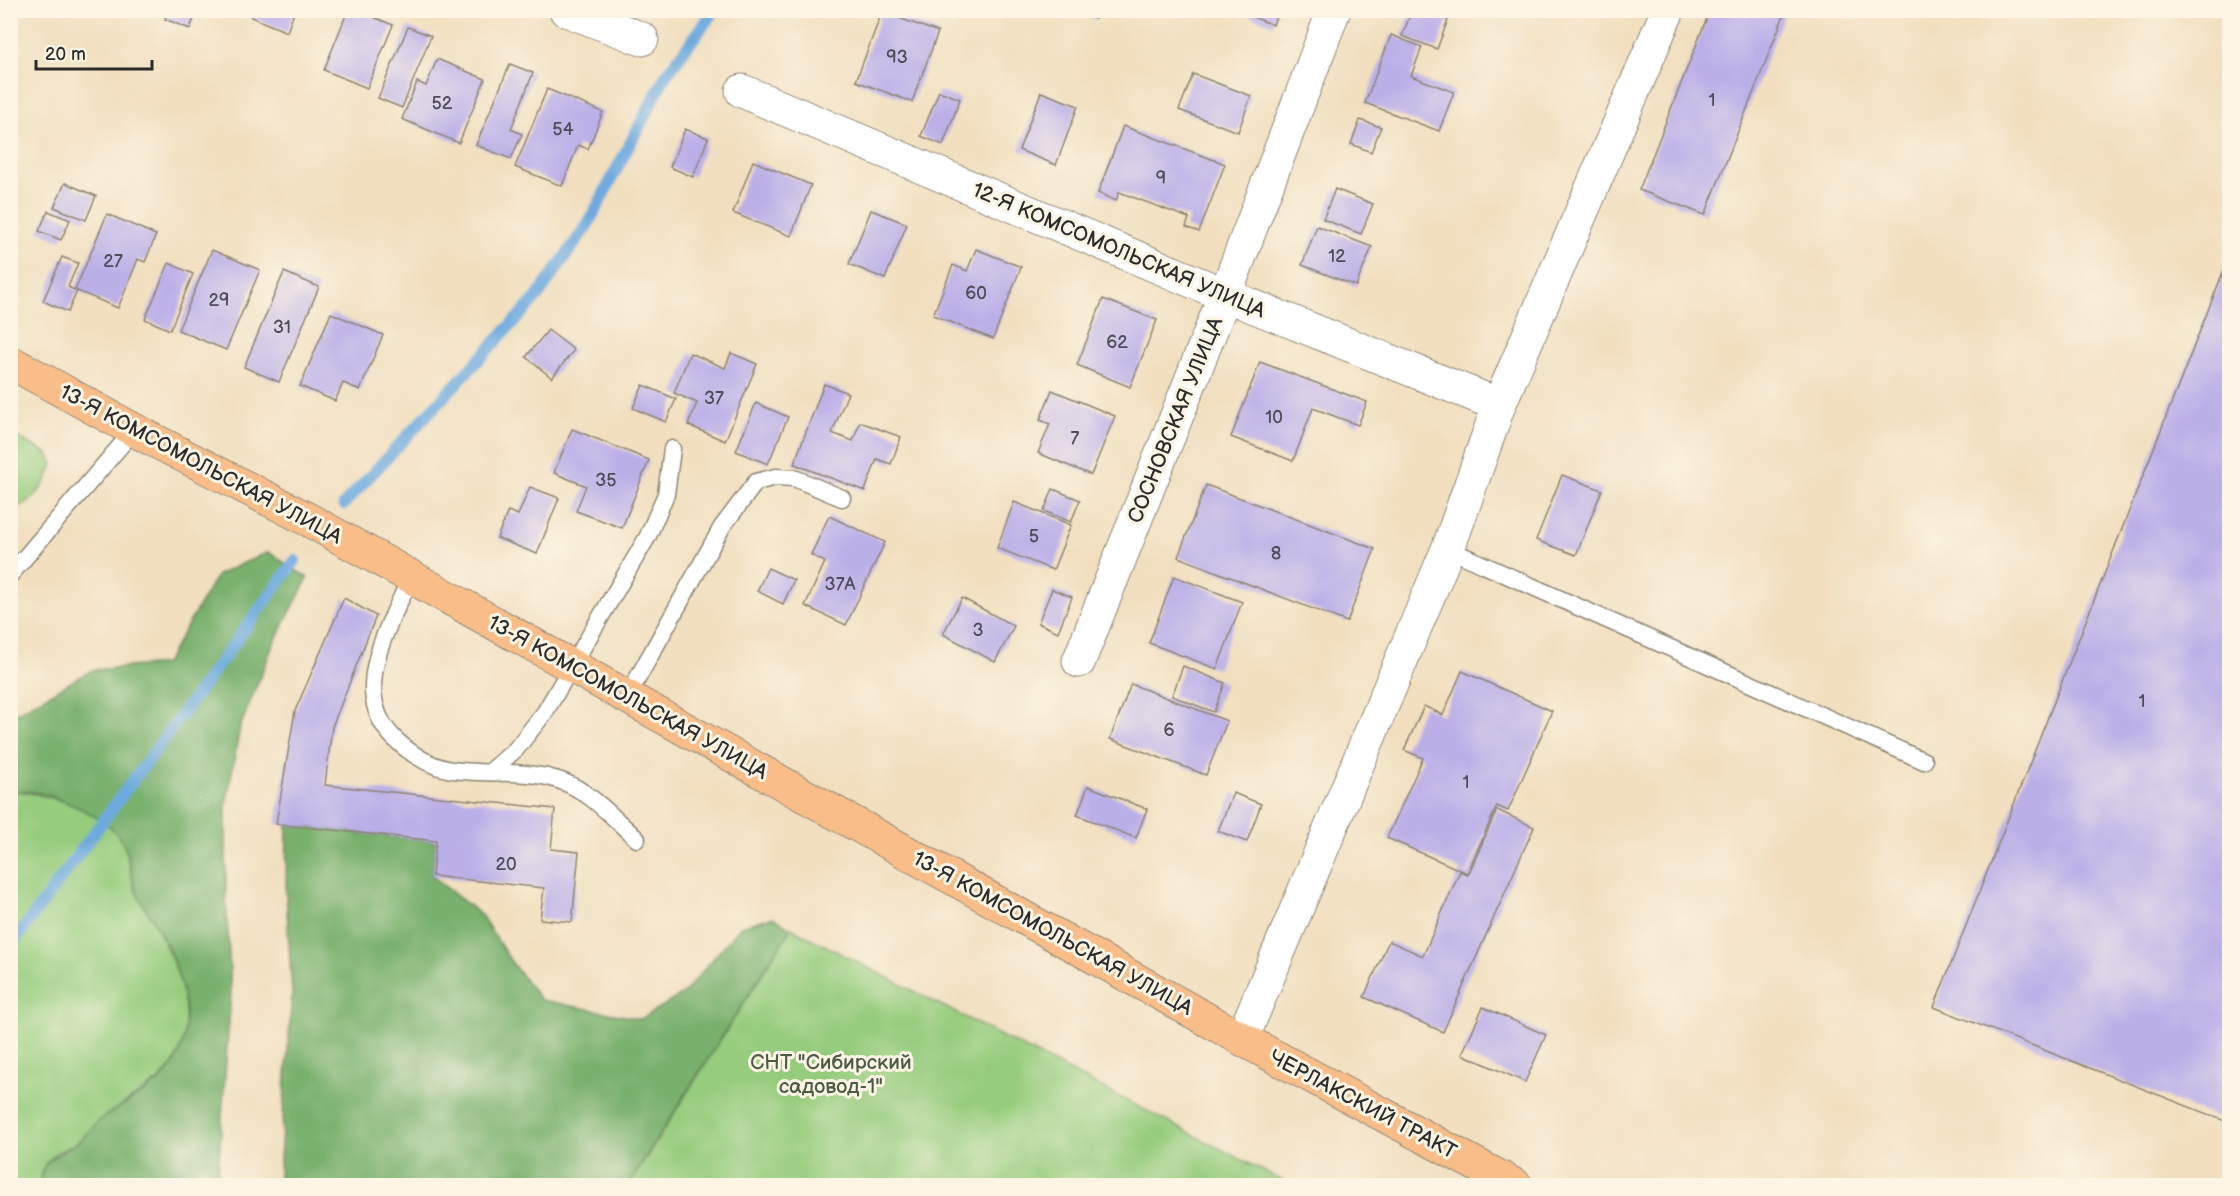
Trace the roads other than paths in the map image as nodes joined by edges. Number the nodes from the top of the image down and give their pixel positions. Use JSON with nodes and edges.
{"nodes":[{"id":1,"x":566,"y":10,"type":"edge"},
{"id":2,"x":1334,"y":10,"type":"edge"},
{"id":3,"x":1668,"y":10,"type":"edge"},
{"id":4,"x":642,"y":39,"type":"dead end"},
{"id":5,"x":742,"y":91,"type":"dead end"},
{"id":6,"x":1225,"y":295,"type":"junction"},
{"id":7,"x":10,"y":362,"type":"edge"},
{"id":8,"x":1499,"y":405,"type":"junction"},
{"id":9,"x":134,"y":430,"type":"junction"},
{"id":10,"x":672,"y":449,"type":"dead end"},
{"id":11,"x":842,"y":498,"type":"dead end"},
{"id":12,"x":1448,"y":549,"type":"junction"},
{"id":13,"x":10,"y":575,"type":"edge"},
{"id":14,"x":411,"y":577,"type":"junction"},
{"id":15,"x":1079,"y":661,"type":"dead end"},
{"id":16,"x":571,"y":666,"type":"junction"},
{"id":17,"x":627,"y":697,"type":"junction"},
{"id":18,"x":1924,"y":761,"type":"dead end"},
{"id":19,"x":490,"y":772,"type":"junction"},
{"id":20,"x":637,"y":839,"type":"dead end"},
{"id":21,"x":1242,"y":1039,"type":"junction"},
{"id":22,"x":1516,"y":1185,"type":"edge"}],
"edges":[{"from":1,"to":4,"type":"street"},
{"from":2,"to":6,"type":"street","name":"СОСНОВСКАЯ УЛИЦА"},
{"from":3,"to":8,"type":"street"},
{"from":5,"to":6,"type":"street","name":"12-Я КОМСОМОЛЬСКАЯ УЛИЦА"},
{"from":6,"to":8,"type":"street","name":"12-Я КОМСОМОЛЬСКАЯ УЛИЦА"},
{"from":6,"to":15,"type":"street","name":"СОСНОВСКАЯ УЛИЦА"},
{"from":7,"to":9,"type":"main road","name":"13-Я КОМСОМОЛЬСКАЯ УЛИЦА"},
{"from":8,"to":12,"type":"street"},
{"from":9,"to":13,"type":"lane"},
{"from":9,"to":14,"type":"main road","name":"13-Я КОМСОМОЛЬСКАЯ УЛИЦА"},
{"from":10,"to":16,"type":"lane"},
{"from":11,"to":17,"type":"lane"},
{"from":12,"to":18,"type":"lane"},
{"from":12,"to":21,"type":"street"},
{"from":14,"to":16,"type":"main road","name":"13-Я КОМСОМОЛЬСКАЯ УЛИЦА"},
{"from":14,"to":19,"type":"lane"},
{"from":16,"to":17,"type":"main road","name":"13-Я КОМСОМОЛЬСКАЯ УЛИЦА"},
{"from":16,"to":19,"type":"lane"},
{"from":17,"to":21,"type":"main road","name":"13-Я КОМСОМОЛЬСКАЯ УЛИЦА"},
{"from":19,"to":20,"type":"lane"},
{"from":21,"to":22,"type":"main road","name":"ЧЕРЛАКСКИЙ ТРАКТ"}]}
